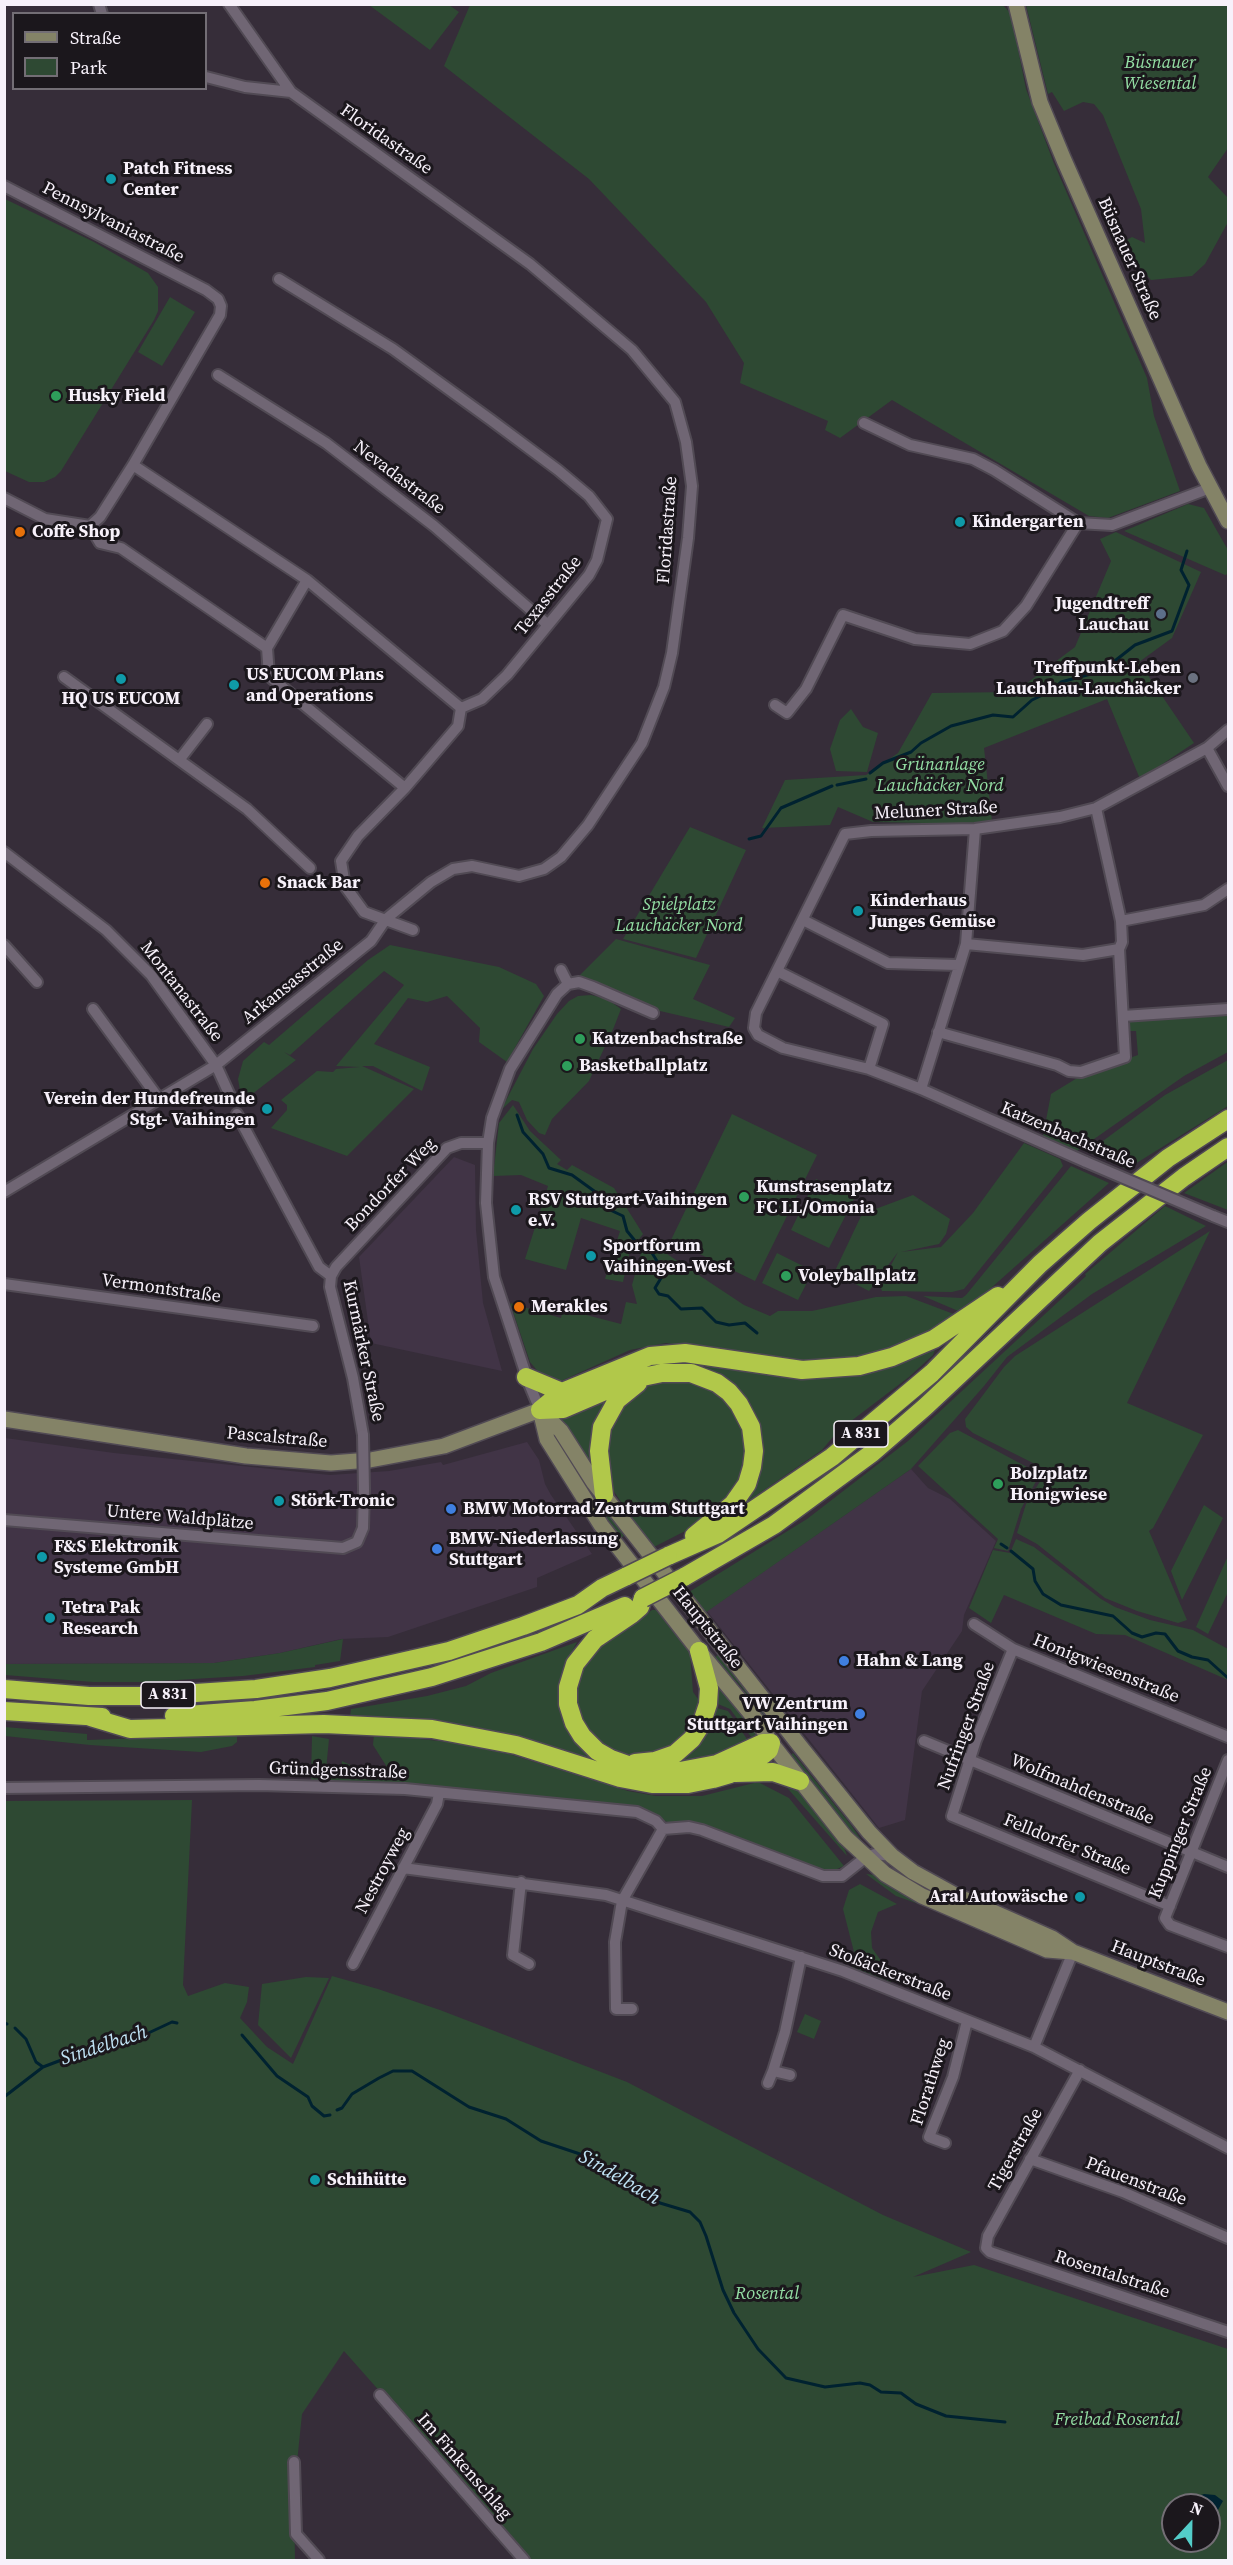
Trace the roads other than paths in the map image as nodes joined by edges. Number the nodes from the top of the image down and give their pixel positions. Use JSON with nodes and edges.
{"nodes":[{"id":1,"x":229,"y":4,"type":"edge"},
{"id":2,"x":1016,"y":4,"type":"edge"},
{"id":3,"x":207,"y":77,"type":"edge"},
{"id":4,"x":291,"y":92,"type":"junction"},
{"id":5,"x":4,"y":186,"type":"edge"},
{"id":6,"x":279,"y":279,"type":"dead end"},
{"id":7,"x":218,"y":375,"type":"dead end"},
{"id":8,"x":864,"y":423,"type":"dead end"},
{"id":9,"x":133,"y":465,"type":"junction"},
{"id":10,"x":1210,"y":488,"type":"junction"},
{"id":11,"x":4,"y":498,"type":"edge"},
{"id":12,"x":1228,"y":521,"type":"edge"},
{"id":13,"x":1078,"y":523,"type":"junction"},
{"id":14,"x":90,"y":526,"type":"junction"},
{"id":15,"x":307,"y":580,"type":"junction"},
{"id":16,"x":547,"y":624,"type":"junction"},
{"id":17,"x":267,"y":648,"type":"junction"},
{"id":18,"x":64,"y":677,"type":"dead end"},
{"id":19,"x":775,"y":705,"type":"dead end"},
{"id":20,"x":461,"y":708,"type":"junction"},
{"id":21,"x":207,"y":724,"type":"dead end"},
{"id":22,"x":1228,"y":730,"type":"edge"},
{"id":23,"x":1207,"y":748,"type":"junction"},
{"id":24,"x":180,"y":759,"type":"junction"},
{"id":25,"x":1228,"y":786,"type":"edge"},
{"id":26,"x":405,"y":788,"type":"junction"},
{"id":27,"x":1096,"y":808,"type":"junction"},
{"id":28,"x":975,"y":829,"type":"junction"},
{"id":29,"x":4,"y":852,"type":"edge"},
{"id":30,"x":310,"y":868,"type":"dead end"},
{"id":31,"x":1228,"y":889,"type":"edge"},
{"id":32,"x":386,"y":919,"type":"junction"},
{"id":33,"x":803,"y":920,"type":"junction"},
{"id":34,"x":1121,"y":921,"type":"junction"},
{"id":35,"x":413,"y":930,"type":"dead end"},
{"id":36,"x":966,"y":944,"type":"junction"},
{"id":37,"x":4,"y":945,"type":"edge"},
{"id":38,"x":1119,"y":949,"type":"junction"},
{"id":39,"x":958,"y":966,"type":"junction"},
{"id":40,"x":561,"y":969,"type":"dead end"},
{"id":41,"x":777,"y":971,"type":"junction"},
{"id":42,"x":37,"y":982,"type":"dead end"},
{"id":43,"x":568,"y":984,"type":"junction"},
{"id":44,"x":93,"y":1009,"type":"dead end"},
{"id":45,"x":1228,"y":1009,"type":"edge"},
{"id":46,"x":653,"y":1013,"type":"dead end"},
{"id":47,"x":1123,"y":1016,"type":"junction"},
{"id":48,"x":938,"y":1032,"type":"junction"},
{"id":49,"x":758,"y":1035,"type":"joint"},
{"id":50,"x":216,"y":1065,"type":"junction"},
{"id":51,"x":869,"y":1070,"type":"junction"},
{"id":52,"x":921,"y":1089,"type":"junction"},
{"id":53,"x":231,"y":1098,"type":"dead end"},
{"id":54,"x":159,"y":1099,"type":"junction"},
{"id":55,"x":237,"y":1114,"type":"dead end"},
{"id":56,"x":1222,"y":1123,"type":"edge"},
{"id":57,"x":488,"y":1143,"type":"junction"},
{"id":58,"x":1228,"y":1147,"type":"edge"},
{"id":59,"x":4,"y":1192,"type":"edge"},
{"id":60,"x":1228,"y":1222,"type":"edge"},
{"id":61,"x":331,"y":1276,"type":"junction"},
{"id":62,"x":1027,"y":1277,"type":"junction"},
{"id":63,"x":4,"y":1284,"type":"edge"},
{"id":64,"x":313,"y":1326,"type":"dead end"},
{"id":65,"x":646,"y":1376,"type":"junction"},
{"id":66,"x":526,"y":1377,"type":"junction"},
{"id":67,"x":562,"y":1392,"type":"junction"},
{"id":68,"x":540,"y":1410,"type":"junction"},
{"id":69,"x":4,"y":1419,"type":"edge"},
{"id":70,"x":604,"y":1495,"type":"junction"},
{"id":71,"x":4,"y":1520,"type":"edge"},
{"id":72,"x":636,"y":1539,"type":"junction"},
{"id":73,"x":353,"y":1545,"type":"joint"},
{"id":74,"x":620,"y":1550,"type":"junction"},
{"id":75,"x":668,"y":1556,"type":"junction"},
{"id":76,"x":643,"y":1598,"type":"junction"},
{"id":77,"x":974,"y":1624,"type":"dead end"},
{"id":78,"x":721,"y":1643,"type":"junction"},
{"id":79,"x":1013,"y":1649,"type":"junction"},
{"id":80,"x":701,"y":1654,"type":"junction"},
{"id":81,"x":4,"y":1689,"type":"edge"},
{"id":82,"x":4,"y":1711,"type":"edge"},
{"id":83,"x":90,"y":1717,"type":"junction"},
{"id":84,"x":786,"y":1730,"type":"junction"},
{"id":85,"x":1228,"y":1737,"type":"edge"},
{"id":86,"x":924,"y":1741,"type":"dead end"},
{"id":87,"x":771,"y":1743,"type":"junction"},
{"id":88,"x":969,"y":1760,"type":"junction"},
{"id":89,"x":1228,"y":1760,"type":"edge"},
{"id":90,"x":625,"y":1764,"type":"junction"},
{"id":91,"x":730,"y":1774,"type":"junction"},
{"id":92,"x":800,"y":1781,"type":"junction"},
{"id":93,"x":4,"y":1788,"type":"edge"},
{"id":94,"x":439,"y":1793,"type":"junction"},
{"id":95,"x":952,"y":1815,"type":"joint"},
{"id":96,"x":663,"y":1829,"type":"junction"},
{"id":97,"x":869,"y":1832,"type":"junction"},
{"id":98,"x":1191,"y":1853,"type":"junction"},
{"id":99,"x":892,"y":1856,"type":"junction"},
{"id":100,"x":866,"y":1857,"type":"junction"},
{"id":101,"x":1228,"y":1867,"type":"edge"},
{"id":102,"x":403,"y":1868,"type":"junction"},
{"id":103,"x":913,"y":1872,"type":"junction"},
{"id":104,"x":521,"y":1882,"type":"junction"},
{"id":105,"x":903,"y":1886,"type":"junction"},
{"id":106,"x":622,"y":1901,"type":"junction"},
{"id":107,"x":1170,"y":1906,"type":"junction"},
{"id":108,"x":1228,"y":1947,"type":"edge"},
{"id":109,"x":1072,"y":1952,"type":"junction"},
{"id":110,"x":801,"y":1957,"type":"junction"},
{"id":111,"x":353,"y":1964,"type":"dead end"},
{"id":112,"x":530,"y":1964,"type":"dead end"},
{"id":113,"x":632,"y":2009,"type":"dead end"},
{"id":114,"x":1228,"y":2012,"type":"edge"},
{"id":115,"x":967,"y":2021,"type":"junction"},
{"id":116,"x":1034,"y":2047,"type":"junction"},
{"id":117,"x":1080,"y":2070,"type":"junction"},
{"id":118,"x":773,"y":2071,"type":"junction"},
{"id":119,"x":790,"y":2075,"type":"dead end"},
{"id":120,"x":768,"y":2083,"type":"dead end"},
{"id":121,"x":945,"y":2143,"type":"dead end"},
{"id":122,"x":1228,"y":2148,"type":"edge"},
{"id":123,"x":1030,"y":2159,"type":"junction"},
{"id":124,"x":1228,"y":2238,"type":"edge"},
{"id":125,"x":986,"y":2248,"type":"joint"},
{"id":126,"x":1228,"y":2332,"type":"edge"},
{"id":127,"x":380,"y":2395,"type":"dead end"},
{"id":128,"x":294,"y":2462,"type":"dead end"},
{"id":129,"x":319,"y":2560,"type":"edge"},
{"id":130,"x":524,"y":2560,"type":"edge"}],
"edges":[{"from":1,"to":4,"type":"street","name":"Floridastraße"},
{"from":2,"to":10,"type":"main road","name":"Büsnauer Straße"},
{"from":3,"to":4,"type":"street","name":"Floridastraße"},
{"from":4,"to":32,"type":"street","name":"Floridastraße"},
{"from":5,"to":9,"type":"street","name":"Pennsylvaniastraße"},
{"from":6,"to":16,"type":"street","name":"Texasstraße"},
{"from":7,"to":16,"type":"street","name":"Nevadastraße"},
{"from":8,"to":13,"type":"street"},
{"from":9,"to":14,"type":"street"},
{"from":9,"to":15,"type":"street"},
{"from":10,"to":12,"type":"main road","name":"Büsnauer Straße"},
{"from":10,"to":13,"type":"street"},
{"from":11,"to":14,"type":"street"},
{"from":13,"to":19,"type":"street"},
{"from":14,"to":17,"type":"street"},
{"from":15,"to":17,"type":"street"},
{"from":15,"to":20,"type":"street"},
{"from":16,"to":20,"type":"street","name":"Texasstraße"},
{"from":17,"to":26,"type":"street"},
{"from":18,"to":24,"type":"street"},
{"from":20,"to":26,"type":"street"},
{"from":21,"to":24,"type":"street"},
{"from":22,"to":23,"type":"street","name":"Meluner Straße"},
{"from":23,"to":25,"type":"street"},
{"from":23,"to":27,"type":"street","name":"Meluner Straße"},
{"from":24,"to":30,"type":"street"},
{"from":26,"to":32,"type":"street"},
{"from":27,"to":28,"type":"street","name":"Meluner Straße"},
{"from":27,"to":34,"type":"street"},
{"from":28,"to":33,"type":"street","name":"Meluner Straße"},
{"from":28,"to":36,"type":"street"},
{"from":29,"to":50,"type":"street","name":"Montanastraße"},
{"from":31,"to":34,"type":"street"},
{"from":32,"to":35,"type":"street"},
{"from":32,"to":50,"type":"street","name":"Arkansasstraße"},
{"from":33,"to":39,"type":"street"},
{"from":33,"to":41,"type":"street","name":"Meluner Straße"},
{"from":34,"to":38,"type":"street"},
{"from":36,"to":38,"type":"street"},
{"from":36,"to":39,"type":"street"},
{"from":37,"to":42,"type":"street"},
{"from":38,"to":47,"type":"street"},
{"from":39,"to":48,"type":"street"},
{"from":40,"to":43,"type":"street"},
{"from":41,"to":49,"type":"street","name":"Meluner Straße"},
{"from":41,"to":51,"type":"street"},
{"from":43,"to":46,"type":"street"},
{"from":43,"to":57,"type":"street","name":"Hauptstraße"},
{"from":44,"to":54,"type":"street"},
{"from":45,"to":47,"type":"street"},
{"from":47,"to":48,"type":"street"},
{"from":48,"to":52,"type":"street"},
{"from":49,"to":51,"type":"street","name":"Katzenbachstraße"},
{"from":50,"to":53,"type":"street","name":"Montanastraße"},
{"from":50,"to":54,"type":"street","name":"Arkansasstraße"},
{"from":51,"to":52,"type":"street","name":"Katzenbachstraße"},
{"from":52,"to":60,"type":"street","name":"Katzenbachstraße","bridge":true},
{"from":54,"to":59,"type":"street","name":"Arkansasstraße"},
{"from":55,"to":61,"type":"street","name":"Kurmärker Straße"},
{"from":56,"to":62,"type":"highway","number":"A 831"},
{"from":57,"to":61,"type":"street","name":"Bondorfer Weg"},
{"from":57,"to":66,"type":"street","name":"Hauptstraße"},
{"from":58,"to":76,"type":"highway","number":"A 831","bridge":true},
{"from":61,"to":73,"type":"street","name":"Kurmärker Straße","bridge":true},
{"from":62,"to":67,"type":"highway"},
{"from":62,"to":75,"type":"highway","number":"A 831"},
{"from":63,"to":64,"type":"street","name":"Vermontstraße"},
{"from":65,"to":68,"type":"highway"},
{"from":65,"to":70,"type":"highway"},
{"from":65,"to":75,"type":"highway"},
{"from":66,"to":67,"type":"highway"},
{"from":66,"to":68,"type":"street","name":"Hauptstraße"},
{"from":67,"to":68,"type":"highway"},
{"from":68,"to":69,"type":"main road","name":"Pascalstraße"},
{"from":68,"to":70,"type":"main road","name":"Hauptstraße"},
{"from":68,"to":74,"type":"main road","name":"Hauptstraße"},
{"from":70,"to":72,"type":"main road","name":"Hauptstraße"},
{"from":71,"to":73,"type":"street","name":"Untere Waldplätze"},
{"from":72,"to":74,"type":"main road"},
{"from":72,"to":78,"type":"main road","name":"Hauptstraße"},
{"from":74,"to":80,"type":"main road","name":"Hauptstraße"},
{"from":75,"to":81,"type":"highway","number":"A 831","bridge":true},
{"from":76,"to":83,"type":"highway","number":"A 831"},
{"from":76,"to":90,"type":"highway"},
{"from":77,"to":79,"type":"street","name":"Honigwiesenstraße"},
{"from":78,"to":80,"type":"main road"},
{"from":78,"to":84,"type":"main road","name":"Hauptstraße"},
{"from":79,"to":85,"type":"street","name":"Honigwiesenstraße"},
{"from":79,"to":88,"type":"street","name":"Nufringer Straße"},
{"from":80,"to":87,"type":"main road","name":"Hauptstraße"},
{"from":80,"to":90,"type":"highway"},
{"from":82,"to":83,"type":"highway","number":"A 831"},
{"from":83,"to":91,"type":"highway"},
{"from":84,"to":87,"type":"main road"},
{"from":84,"to":97,"type":"main road","name":"Hauptstraße"},
{"from":86,"to":88,"type":"street","name":"Wolfmahdenstraße"},
{"from":87,"to":90,"type":"highway"},
{"from":87,"to":91,"type":"highway"},
{"from":87,"to":92,"type":"main road","name":"Hauptstraße"},
{"from":88,"to":95,"type":"street","name":"Nufringer Straße"},
{"from":88,"to":98,"type":"street","name":"Wolfmahdenstraße"},
{"from":89,"to":98,"type":"street","name":"Kuppinger Straße"},
{"from":91,"to":92,"type":"highway"},
{"from":92,"to":100,"type":"main road","name":"Hauptstraße"},
{"from":93,"to":94,"type":"street","name":"Gründgensstraße"},
{"from":94,"to":96,"type":"street","name":"Gründgensstraße"},
{"from":94,"to":102,"type":"street","name":"Nestroyweg"},
{"from":95,"to":107,"type":"street","name":"Felldorfer Straße"},
{"from":96,"to":100,"type":"street"},
{"from":96,"to":106,"type":"street"},
{"from":97,"to":99,"type":"main road","name":"Hauptstraße"},
{"from":97,"to":100,"type":"street"},
{"from":98,"to":101,"type":"street","name":"Wolfmahdenstraße"},
{"from":98,"to":107,"type":"street","name":"Kuppinger Straße"},
{"from":99,"to":100,"type":"street"},
{"from":99,"to":103,"type":"main road","name":"Hauptstraße"},
{"from":100,"to":105,"type":"main road","name":"Hauptstraße"},
{"from":102,"to":104,"type":"street","name":"Stoßäckerstraße"},
{"from":102,"to":111,"type":"street","name":"Nestroyweg"},
{"from":103,"to":105,"type":"main road"},
{"from":103,"to":109,"type":"main road","name":"Hauptstraße"},
{"from":104,"to":106,"type":"street","name":"Stoßäckerstraße"},
{"from":104,"to":112,"type":"street"},
{"from":105,"to":109,"type":"main road","name":"Hauptstraße"},
{"from":106,"to":110,"type":"street","name":"Stoßäckerstraße"},
{"from":106,"to":113,"type":"street"},
{"from":107,"to":108,"type":"street","name":"Kuppinger Straße"},
{"from":109,"to":114,"type":"main road","name":"Hauptstraße"},
{"from":109,"to":116,"type":"street"},
{"from":110,"to":115,"type":"street","name":"Stoßäckerstraße"},
{"from":110,"to":118,"type":"street"},
{"from":115,"to":116,"type":"street","name":"Stoßäckerstraße"},
{"from":115,"to":121,"type":"street","name":"Florathweg"},
{"from":116,"to":117,"type":"street","name":"Stoßäckerstraße"},
{"from":117,"to":122,"type":"street","name":"Stoßäckerstraße"},
{"from":117,"to":123,"type":"street","name":"Tigerstraße"},
{"from":118,"to":119,"type":"street"},
{"from":118,"to":120,"type":"street"},
{"from":123,"to":124,"type":"street","name":"Pfauenstraße"},
{"from":123,"to":125,"type":"street","name":"Tigerstraße"},
{"from":125,"to":126,"type":"street","name":"Rosentalstraße"},
{"from":127,"to":130,"type":"street","name":"Im Finkenschlag"},
{"from":128,"to":129,"type":"street"}]}
